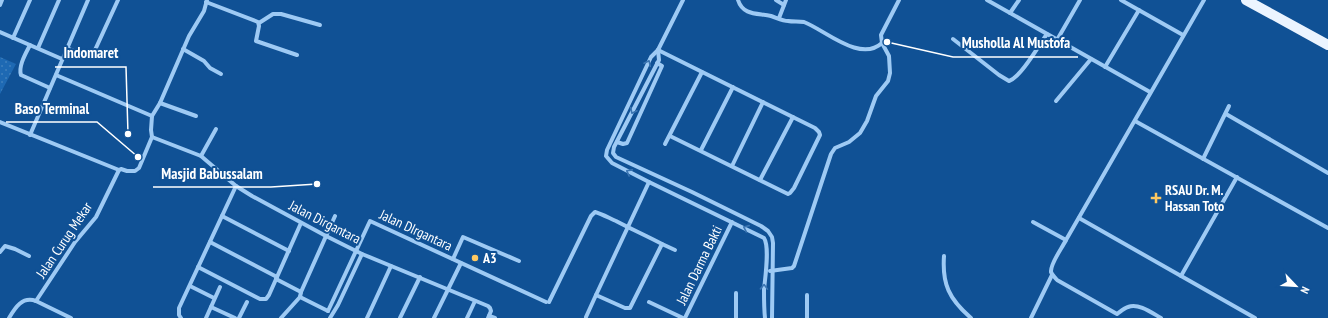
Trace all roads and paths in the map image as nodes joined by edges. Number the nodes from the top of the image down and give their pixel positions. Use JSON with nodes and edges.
{"nodes":[{"id":1,"x":2,"y":0,"type":"edge"},
{"id":2,"x":30,"y":0,"type":"edge"},
{"id":3,"x":59,"y":0,"type":"edge"},
{"id":4,"x":88,"y":0,"type":"edge"},
{"id":5,"x":118,"y":0,"type":"edge"},
{"id":6,"x":683,"y":0,"type":"edge"},
{"id":7,"x":738,"y":0,"type":"edge"},
{"id":8,"x":776,"y":0,"type":"edge"},
{"id":9,"x":786,"y":0,"type":"edge"},
{"id":10,"x":899,"y":0,"type":"edge"},
{"id":11,"x":987,"y":0,"type":"edge"},
{"id":12,"x":1019,"y":0,"type":"edge"},
{"id":13,"x":1080,"y":0,"type":"edge"},
{"id":14,"x":1121,"y":0,"type":"edge"},
{"id":15,"x":1204,"y":0,"type":"edge"},
{"id":16,"x":1246,"y":0,"type":"edge"},
{"id":17,"x":206,"y":1,"type":"edge"},
{"id":18,"x":0,"y":5,"type":"edge"},
{"id":19,"x":784,"y":5,"type":"junction"},
{"id":20,"x":1139,"y":10,"type":"junction"},
{"id":21,"x":1010,"y":13,"type":"junction"},
{"id":22,"x":779,"y":18,"type":"junction"},
{"id":23,"x":258,"y":23,"type":"junction"},
{"id":24,"x":320,"y":25,"type":"dead end"},
{"id":25,"x":0,"y":32,"type":"edge"},
{"id":26,"x":1047,"y":34,"type":"junction"},
{"id":27,"x":1183,"y":35,"type":"junction"},
{"id":28,"x":13,"y":38,"type":"junction"},
{"id":29,"x":953,"y":40,"type":"dead end"},
{"id":30,"x":1057,"y":40,"type":"junction"},
{"id":31,"x":882,"y":43,"type":"junction"},
{"id":32,"x":30,"y":45,"type":"junction"},
{"id":33,"x":1328,"y":45,"type":"edge"},
{"id":34,"x":38,"y":48,"type":"junction"},
{"id":35,"x":67,"y":48,"type":"junction"},
{"id":36,"x":183,"y":49,"type":"junction"},
{"id":37,"x":658,"y":50,"type":"junction"},
{"id":38,"x":297,"y":56,"type":"dead end"},
{"id":39,"x":62,"y":59,"type":"junction"},
{"id":40,"x":1091,"y":59,"type":"junction"},
{"id":41,"x":657,"y":63,"type":"junction"},
{"id":42,"x":1106,"y":67,"type":"junction"},
{"id":43,"x":702,"y":72,"type":"junction"},
{"id":44,"x":221,"y":74,"type":"dead end"},
{"id":45,"x":56,"y":75,"type":"junction"},
{"id":46,"x":733,"y":87,"type":"junction"},
{"id":47,"x":50,"y":88,"type":"junction"},
{"id":48,"x":1150,"y":92,"type":"junction"},
{"id":49,"x":1056,"y":101,"type":"dead end"},
{"id":50,"x":763,"y":102,"type":"junction"},
{"id":51,"x":160,"y":103,"type":"junction"},
{"id":52,"x":1229,"y":106,"type":"dead end"},
{"id":53,"x":1226,"y":114,"type":"junction"},
{"id":54,"x":152,"y":116,"type":"junction"},
{"id":55,"x":196,"y":116,"type":"dead end"},
{"id":56,"x":793,"y":117,"type":"junction"},
{"id":57,"x":1135,"y":121,"type":"junction"},
{"id":58,"x":0,"y":122,"type":"edge"},
{"id":59,"x":216,"y":129,"type":"dead end"},
{"id":60,"x":30,"y":135,"type":"junction"},
{"id":61,"x":670,"y":136,"type":"junction"},
{"id":62,"x":152,"y":137,"type":"junction"},
{"id":63,"x":618,"y":142,"type":"junction"},
{"id":64,"x":665,"y":144,"type":"dead end"},
{"id":65,"x":701,"y":150,"type":"junction"},
{"id":66,"x":201,"y":156,"type":"junction"},
{"id":67,"x":1204,"y":159,"type":"junction"},
{"id":68,"x":732,"y":166,"type":"junction"},
{"id":69,"x":119,"y":170,"type":"junction"},
{"id":70,"x":1328,"y":172,"type":"edge"},
{"id":71,"x":1237,"y":177,"type":"junction"},
{"id":72,"x":760,"y":180,"type":"junction"},
{"id":73,"x":649,"y":182,"type":"junction"},
{"id":74,"x":236,"y":186,"type":"junction"},
{"id":75,"x":692,"y":192,"type":"junction"},
{"id":76,"x":688,"y":201,"type":"junction"},
{"id":77,"x":222,"y":216,"type":"junction"},
{"id":78,"x":335,"y":216,"type":"dead end"},
{"id":79,"x":1079,"y":218,"type":"junction"},
{"id":80,"x":732,"y":222,"type":"junction"},
{"id":81,"x":1033,"y":222,"type":"dead end"},
{"id":82,"x":301,"y":223,"type":"junction"},
{"id":83,"x":628,"y":227,"type":"junction"},
{"id":84,"x":1328,"y":228,"type":"edge"},
{"id":85,"x":326,"y":236,"type":"junction"},
{"id":86,"x":1066,"y":240,"type":"junction"},
{"id":87,"x":210,"y":242,"type":"junction"},
{"id":88,"x":662,"y":244,"type":"junction"},
{"id":89,"x":675,"y":250,"type":"dead end"},
{"id":90,"x":289,"y":251,"type":"junction"},
{"id":91,"x":356,"y":251,"type":"junction"},
{"id":92,"x":0,"y":252,"type":"edge"},
{"id":93,"x":362,"y":254,"type":"junction"},
{"id":94,"x":29,"y":256,"type":"dead end"},
{"id":95,"x":944,"y":256,"type":"dead end"},
{"id":96,"x":453,"y":260,"type":"junction"},
{"id":97,"x":519,"y":261,"type":"dead end"},
{"id":98,"x":461,"y":263,"type":"junction"},
{"id":99,"x":391,"y":266,"type":"junction"},
{"id":100,"x":198,"y":267,"type":"junction"},
{"id":101,"x":765,"y":271,"type":"junction"},
{"id":102,"x":772,"y":271,"type":"junction"},
{"id":103,"x":1052,"y":275,"type":"junction"},
{"id":104,"x":1181,"y":276,"type":"junction"},
{"id":105,"x":420,"y":277,"type":"junction"},
{"id":106,"x":277,"y":278,"type":"junction"},
{"id":107,"x":190,"y":286,"type":"junction"},
{"id":108,"x":220,"y":287,"type":"dead end"},
{"id":109,"x":447,"y":290,"type":"junction"},
{"id":110,"x":301,"y":292,"type":"junction"},
{"id":111,"x":736,"y":293,"type":"dead end"},
{"id":112,"x":596,"y":295,"type":"junction"},
{"id":113,"x":807,"y":295,"type":"dead end"},
{"id":114,"x":214,"y":298,"type":"junction"},
{"id":115,"x":300,"y":298,"type":"junction"},
{"id":116,"x":36,"y":301,"type":"junction"},
{"id":117,"x":475,"y":301,"type":"junction"},
{"id":118,"x":247,"y":302,"type":"dead end"},
{"id":119,"x":649,"y":302,"type":"dead end"},
{"id":120,"x":211,"y":307,"type":"junction"},
{"id":121,"x":334,"y":310,"type":"junction"},
{"id":122,"x":328,"y":311,"type":"junction"},
{"id":123,"x":1116,"y":316,"type":"edge"},
{"id":124,"x":488,"y":317,"type":"edge"},
{"id":125,"x":586,"y":317,"type":"dead end"},
{"id":126,"x":9,"y":318,"type":"edge"},
{"id":127,"x":71,"y":318,"type":"edge"},
{"id":128,"x":181,"y":318,"type":"edge"},
{"id":129,"x":206,"y":318,"type":"edge"},
{"id":130,"x":235,"y":318,"type":"edge"},
{"id":131,"x":239,"y":318,"type":"edge"},
{"id":132,"x":281,"y":318,"type":"edge"},
{"id":133,"x":330,"y":318,"type":"edge"},
{"id":134,"x":367,"y":318,"type":"edge"},
{"id":135,"x":400,"y":318,"type":"edge"},
{"id":136,"x":434,"y":318,"type":"edge"},
{"id":137,"x":467,"y":318,"type":"edge"},
{"id":138,"x":495,"y":318,"type":"edge"},
{"id":139,"x":684,"y":318,"type":"edge"},
{"id":140,"x":736,"y":318,"type":"edge"},
{"id":141,"x":765,"y":318,"type":"edge"},
{"id":142,"x":772,"y":318,"type":"edge"},
{"id":143,"x":807,"y":318,"type":"edge"},
{"id":144,"x":971,"y":318,"type":"edge"},
{"id":145,"x":1031,"y":318,"type":"edge"},
{"id":146,"x":1161,"y":318,"type":"edge"},
{"id":147,"x":1255,"y":318,"type":"edge"}],
"edges":[{"from":1,"to":18,"type":"street"},
{"from":2,"to":28,"type":"street"},
{"from":3,"to":34,"type":"street"},
{"from":4,"to":35,"type":"street"},
{"from":5,"to":35,"type":"street"},
{"from":6,"to":37,"type":"street"},
{"from":7,"to":22,"type":"street"},
{"from":8,"to":19,"type":"street"},
{"from":9,"to":19,"type":"street"},
{"from":10,"to":31,"type":"street"},
{"from":11,"to":21,"type":"street"},
{"from":12,"to":21,"type":"street"},
{"from":13,"to":30,"type":"street"},
{"from":14,"to":20,"type":"street"},
{"from":15,"to":27,"type":"street"},
{"from":16,"to":33,"type":"main road"},
{"from":17,"to":23,"type":"street"},
{"from":17,"to":36,"type":"street"},
{"from":19,"to":22,"type":"street"},
{"from":20,"to":27,"type":"street"},
{"from":20,"to":42,"type":"street"},
{"from":21,"to":26,"type":"street"},
{"from":22,"to":31,"type":"street"},
{"from":23,"to":24,"type":"street"},
{"from":23,"to":38,"type":"street"},
{"from":25,"to":28,"type":"street"},
{"from":26,"to":29,"type":"street"},
{"from":26,"to":30,"type":"street"},
{"from":27,"to":48,"type":"street"},
{"from":28,"to":32,"type":"street"},
{"from":30,"to":40,"type":"street"},
{"from":31,"to":102,"type":"street"},
{"from":32,"to":34,"type":"street"},
{"from":32,"to":47,"type":"street"},
{"from":34,"to":39,"type":"street"},
{"from":35,"to":39,"type":"street"},
{"from":36,"to":44,"type":"street"},
{"from":36,"to":51,"type":"street"},
{"from":37,"to":41,"type":"street"},
{"from":37,"to":43,"type":"street"},
{"from":73,"to":37,"type":"street","one_way":true},
{"from":39,"to":45,"type":"street"},
{"from":40,"to":42,"type":"street"},
{"from":40,"to":49,"type":"street"},
{"from":41,"to":63,"type":"street","one_way":true},
{"from":41,"to":63,"type":"street"},
{"from":42,"to":48,"type":"street"},
{"from":43,"to":46,"type":"street"},
{"from":43,"to":61,"type":"street"},
{"from":45,"to":47,"type":"street"},
{"from":45,"to":54,"type":"street"},
{"from":46,"to":50,"type":"street"},
{"from":46,"to":65,"type":"street"},
{"from":47,"to":60,"type":"street"},
{"from":48,"to":57,"type":"street"},
{"from":50,"to":56,"type":"street"},
{"from":50,"to":68,"type":"street"},
{"from":51,"to":54,"type":"street"},
{"from":51,"to":55,"type":"street"},
{"from":52,"to":53,"type":"street"},
{"from":53,"to":67,"type":"street"},
{"from":53,"to":70,"type":"street"},
{"from":54,"to":62,"type":"street"},
{"from":56,"to":72,"type":"street"},
{"from":56,"to":72,"type":"street"},
{"from":57,"to":67,"type":"street"},
{"from":57,"to":79,"type":"street"},
{"from":58,"to":60,"type":"street"},
{"from":59,"to":66,"type":"street"},
{"from":60,"to":69,"type":"street"},
{"from":61,"to":64,"type":"street"},
{"from":61,"to":65,"type":"street"},
{"from":62,"to":66,"type":"street","name":"Jalan Dirgantara"},
{"from":62,"to":69,"type":"street"},
{"from":63,"to":75,"type":"street"},
{"from":65,"to":68,"type":"street"},
{"from":66,"to":74,"type":"street","name":"Jalan Dirgantara"},
{"from":67,"to":71,"type":"street"},
{"from":68,"to":72,"type":"street"},
{"from":69,"to":116,"type":"street","name":"Jalan Curug Mekar"},
{"from":71,"to":84,"type":"street"},
{"from":71,"to":104,"type":"street"},
{"from":73,"to":76,"type":"street"},
{"from":73,"to":83,"type":"street"},
{"from":74,"to":77,"type":"street"},
{"from":74,"to":82,"type":"street","name":"Jalan Dirgantara"},
{"from":75,"to":76,"type":"street"},
{"from":75,"to":102,"type":"street"},
{"from":76,"to":80,"type":"street"},
{"from":77,"to":87,"type":"street"},
{"from":77,"to":90,"type":"street"},
{"from":78,"to":85,"type":"street"},
{"from":79,"to":86,"type":"street"},
{"from":79,"to":104,"type":"street"},
{"from":101,"to":80,"type":"street","one_way":true},
{"from":80,"to":139,"type":"street","name":"Jalan Darma Bakti"},
{"from":81,"to":86,"type":"street"},
{"from":82,"to":85,"type":"street","name":"Jalan Dirgantara"},
{"from":82,"to":90,"type":"street"},
{"from":83,"to":88,"type":"street"},
{"from":83,"to":98,"type":"street","name":"Jalan DIrgantara"},
{"from":83,"to":112,"type":"street"},
{"from":85,"to":91,"type":"street","name":"Jalan Dirgantara"},
{"from":85,"to":110,"type":"street"},
{"from":86,"to":103,"type":"street"},
{"from":87,"to":100,"type":"street"},
{"from":87,"to":106,"type":"street"},
{"from":88,"to":89,"type":"street"},
{"from":88,"to":112,"type":"street"},
{"from":90,"to":106,"type":"street"},
{"from":91,"to":93,"type":"street","name":"Jalan Dirgantara"},
{"from":91,"to":96,"type":"street","name":"Jalan DIrgantara"},
{"from":91,"to":122,"type":"street"},
{"from":92,"to":94,"type":"street"},
{"from":93,"to":99,"type":"street","name":"Jalan Dirgantara"},
{"from":93,"to":121,"type":"street"},
{"from":95,"to":144,"type":"street"},
{"from":96,"to":97,"type":"street"},
{"from":96,"to":98,"type":"street","name":"Jalan DIrgantara"},
{"from":98,"to":109,"type":"street"},
{"from":99,"to":105,"type":"street","name":"Jalan Dirgantara"},
{"from":99,"to":134,"type":"street"},
{"from":100,"to":106,"type":"street"},
{"from":100,"to":107,"type":"street"},
{"from":101,"to":102,"type":"street"},
{"from":141,"to":101,"type":"street","one_way":true},
{"from":102,"to":142,"type":"street"},
{"from":103,"to":123,"type":"street"},
{"from":103,"to":145,"type":"street"},
{"from":104,"to":147,"type":"street"},
{"from":105,"to":109,"type":"street","name":"Jalan Dirgantara"},
{"from":105,"to":135,"type":"street"},
{"from":106,"to":110,"type":"street"},
{"from":107,"to":114,"type":"street"},
{"from":107,"to":128,"type":"street"},
{"from":108,"to":114,"type":"street"},
{"from":109,"to":117,"type":"street","name":"Jalan Dirgantara"},
{"from":109,"to":136,"type":"street"},
{"from":110,"to":115,"type":"street"},
{"from":111,"to":140,"type":"street"},
{"from":112,"to":125,"type":"street"},
{"from":113,"to":143,"type":"street"},
{"from":114,"to":120,"type":"street"},
{"from":115,"to":122,"type":"street"},
{"from":115,"to":132,"type":"street"},
{"from":116,"to":126,"type":"street"},
{"from":116,"to":127,"type":"street"},
{"from":117,"to":124,"type":"street"},
{"from":117,"to":137,"type":"street"},
{"from":118,"to":131,"type":"street"},
{"from":119,"to":139,"type":"street"},
{"from":120,"to":129,"type":"street"},
{"from":120,"to":130,"type":"street"},
{"from":121,"to":122,"type":"street"},
{"from":121,"to":133,"type":"street"},
{"from":123,"to":146,"type":"street"},
{"from":124,"to":138,"type":"street"}]}
